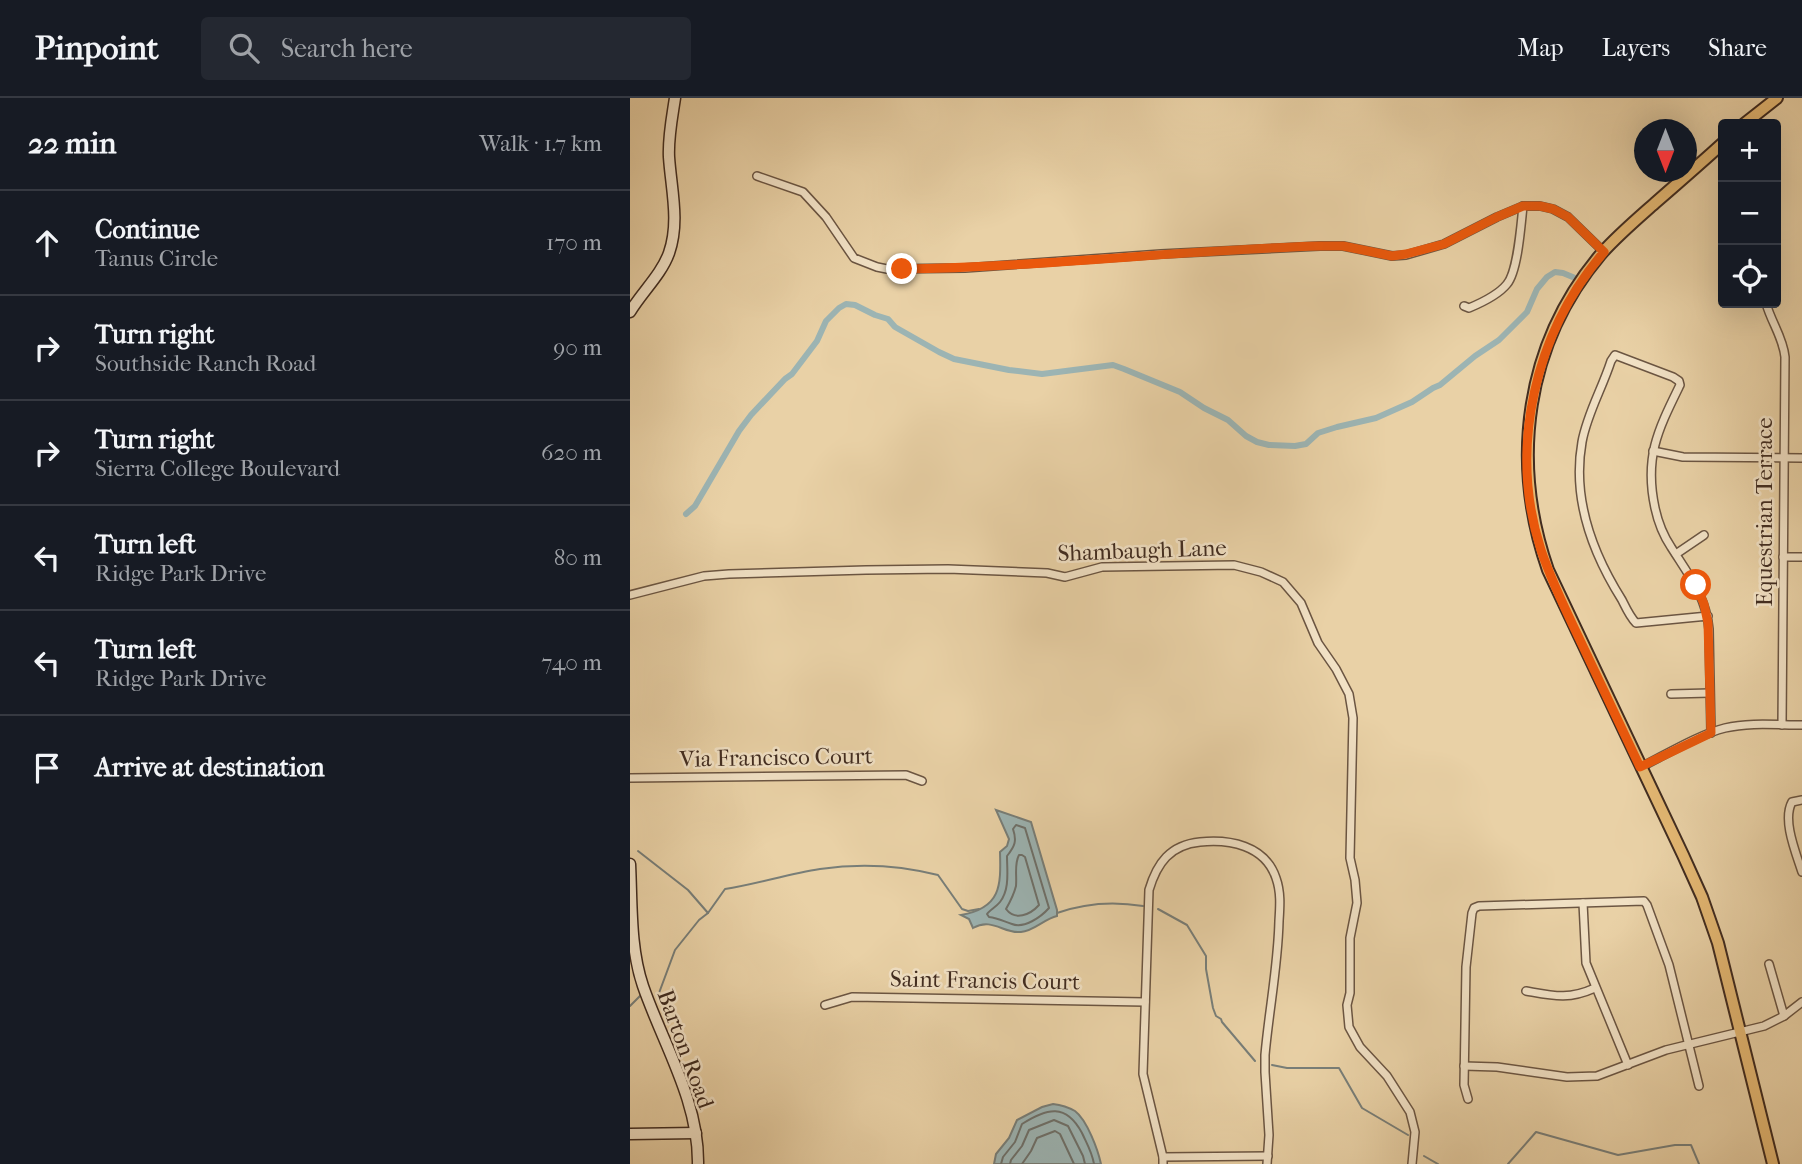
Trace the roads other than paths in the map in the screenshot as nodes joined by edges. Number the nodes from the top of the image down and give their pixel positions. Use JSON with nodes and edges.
{"nodes":[{"id":1,"x":675,"y":98,"type":"edge"},
{"id":2,"x":1777,"y":98,"type":"edge"},
{"id":3,"x":1750,"y":119,"type":"edge"},
{"id":4,"x":1718,"y":147,"type":"edge"},
{"id":5,"x":757,"y":176,"type":"dead end"},
{"id":6,"x":1523,"y":206,"type":"junction"},
{"id":7,"x":1604,"y":252,"type":"junction"},
{"id":8,"x":1464,"y":306,"type":"dead end"},
{"id":9,"x":1767,"y":308,"type":"edge"},
{"id":10,"x":630,"y":312,"type":"edge"},
{"id":11,"x":1653,"y":451,"type":"junction"},
{"id":12,"x":1784,"y":458,"type":"junction"},
{"id":13,"x":1802,"y":458,"type":"edge"},
{"id":14,"x":1704,"y":535,"type":"dead end"},
{"id":15,"x":1676,"y":554,"type":"junction"},
{"id":16,"x":1783,"y":557,"type":"junction"},
{"id":17,"x":1802,"y":557,"type":"edge"},
{"id":18,"x":630,"y":595,"type":"edge"},
{"id":19,"x":1707,"y":616,"type":"junction"},
{"id":20,"x":1710,"y":693,"type":"junction"},
{"id":21,"x":1671,"y":694,"type":"dead end"},
{"id":22,"x":1782,"y":725,"type":"junction"},
{"id":23,"x":1802,"y":725,"type":"edge"},
{"id":24,"x":1711,"y":733,"type":"junction"},
{"id":25,"x":1640,"y":767,"type":"junction"},
{"id":26,"x":630,"y":778,"type":"edge"},
{"id":27,"x":922,"y":781,"type":"dead end"},
{"id":28,"x":1802,"y":800,"type":"edge"},
{"id":29,"x":630,"y":864,"type":"edge"},
{"id":30,"x":1802,"y":872,"type":"edge"},
{"id":31,"x":1583,"y":902,"type":"junction"},
{"id":32,"x":1769,"y":964,"type":"dead end"},
{"id":33,"x":1595,"y":988,"type":"junction"},
{"id":34,"x":1526,"y":991,"type":"dead end"},
{"id":35,"x":1145,"y":1002,"type":"junction"},
{"id":36,"x":1802,"y":1002,"type":"edge"},
{"id":37,"x":825,"y":1005,"type":"dead end"},
{"id":38,"x":1784,"y":1016,"type":"junction"},
{"id":39,"x":1740,"y":1031,"type":"junction"},
{"id":40,"x":1688,"y":1044,"type":"junction"},
{"id":41,"x":1628,"y":1065,"type":"junction"},
{"id":42,"x":1464,"y":1066,"type":"junction"},
{"id":43,"x":1699,"y":1086,"type":"dead end"},
{"id":44,"x":1468,"y":1099,"type":"dead end"},
{"id":45,"x":696,"y":1133,"type":"junction"},
{"id":46,"x":630,"y":1134,"type":"edge"},
{"id":47,"x":1163,"y":1160,"type":"edge"},
{"id":48,"x":1267,"y":1160,"type":"edge"},
{"id":49,"x":698,"y":1164,"type":"edge"},
{"id":50,"x":1412,"y":1164,"type":"edge"},
{"id":51,"x":1773,"y":1164,"type":"edge"}],
"edges":[{"from":1,"to":10,"type":"street"},
{"from":2,"to":3,"type":"main road"},
{"from":4,"to":7,"type":"main road"},
{"from":5,"to":6,"type":"street"},
{"from":6,"to":7,"type":"street"},
{"from":6,"to":8,"type":"street"},
{"from":7,"to":25,"type":"main road"},
{"from":9,"to":12,"type":"street","name":"Equestrian Terrace"},
{"from":11,"to":12,"type":"street"},
{"from":11,"to":15,"type":"street"},
{"from":11,"to":19,"type":"street"},
{"from":12,"to":13,"type":"street"},
{"from":12,"to":16,"type":"street","name":"Equestrian Terrace"},
{"from":14,"to":15,"type":"street"},
{"from":15,"to":19,"type":"street"},
{"from":16,"to":17,"type":"street"},
{"from":16,"to":22,"type":"street","name":"Equestrian Terrace"},
{"from":18,"to":50,"type":"street","name":"Shambaugh Lane"},
{"from":19,"to":20,"type":"street"},
{"from":20,"to":21,"type":"street"},
{"from":20,"to":24,"type":"street"},
{"from":22,"to":23,"type":"street"},
{"from":22,"to":24,"type":"street"},
{"from":24,"to":25,"type":"street"},
{"from":25,"to":39,"type":"main road"},
{"from":26,"to":27,"type":"street","name":"Via Francisco Court"},
{"from":28,"to":30,"type":"street"},
{"from":29,"to":45,"type":"street","name":"Barton Road"},
{"from":31,"to":33,"type":"street"},
{"from":31,"to":40,"type":"street"},
{"from":31,"to":42,"type":"street"},
{"from":32,"to":38,"type":"street"},
{"from":33,"to":34,"type":"street"},
{"from":33,"to":41,"type":"street"},
{"from":35,"to":37,"type":"street","name":"Saint Francis Court"},
{"from":35,"to":47,"type":"street"},
{"from":35,"to":48,"type":"street"},
{"from":36,"to":38,"type":"street"},
{"from":38,"to":39,"type":"street"},
{"from":39,"to":40,"type":"street"},
{"from":39,"to":51,"type":"main road"},
{"from":40,"to":41,"type":"street"},
{"from":40,"to":43,"type":"street"},
{"from":41,"to":42,"type":"street"},
{"from":42,"to":44,"type":"street"},
{"from":45,"to":46,"type":"street"},
{"from":45,"to":49,"type":"street","name":"Barton Road"},
{"from":47,"to":48,"type":"street"}]}
